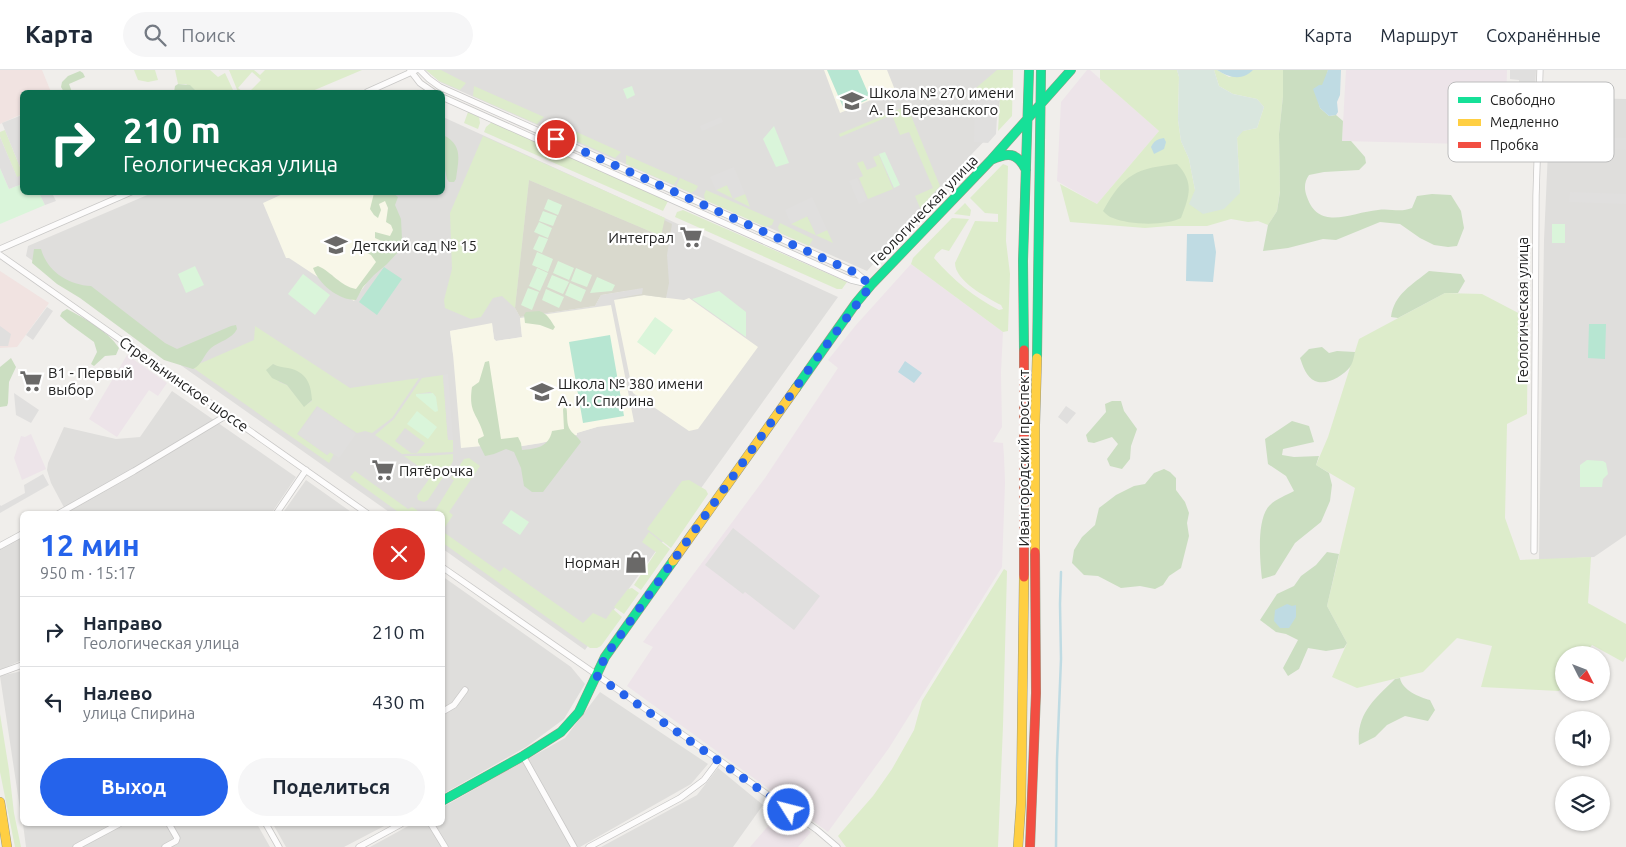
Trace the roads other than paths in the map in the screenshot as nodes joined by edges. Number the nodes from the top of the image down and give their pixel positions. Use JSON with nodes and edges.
{"nodes":[{"id":1,"x":420,"y":70,"type":"edge"},
{"id":2,"x":1029,"y":70,"type":"edge"},
{"id":3,"x":1041,"y":70,"type":"edge"},
{"id":4,"x":1071,"y":70,"type":"edge"},
{"id":5,"x":412,"y":71,"type":"edge"},
{"id":6,"x":371,"y":90,"type":"edge"},
{"id":7,"x":430,"y":90,"type":"edge"},
{"id":8,"x":445,"y":98,"type":"edge"},
{"id":9,"x":1040,"y":106,"type":"junction"},
{"id":10,"x":1028,"y":120,"type":"junction"},
{"id":11,"x":991,"y":160,"type":"junction"},
{"id":12,"x":1537,"y":162,"type":"edge"},
{"id":13,"x":1026,"y":170,"type":"junction"},
{"id":14,"x":124,"y":195,"type":"edge"},
{"id":15,"x":0,"y":249,"type":"edge"},
{"id":16,"x":0,"y":255,"type":"edge"},
{"id":17,"x":871,"y":285,"type":"junction"},
{"id":18,"x":227,"y":414,"type":"junction"},
{"id":19,"x":306,"y":470,"type":"junction"},
{"id":20,"x":63,"y":511,"type":"edge"},
{"id":21,"x":278,"y":511,"type":"edge"},
{"id":22,"x":364,"y":511,"type":"edge"},
{"id":23,"x":20,"y":535,"type":"edge"},
{"id":24,"x":0,"y":546,"type":"edge"},
{"id":25,"x":1534,"y":551,"type":"dead end"},
{"id":26,"x":445,"y":569,"type":"edge"},
{"id":27,"x":20,"y":666,"type":"edge"},
{"id":28,"x":0,"y":674,"type":"edge"},
{"id":29,"x":597,"y":676,"type":"junction"},
{"id":30,"x":464,"y":690,"type":"dead end"},
{"id":31,"x":445,"y":710,"type":"edge"},
{"id":32,"x":524,"y":756,"type":"junction"},
{"id":33,"x":719,"y":760,"type":"junction"},
{"id":34,"x":445,"y":799,"type":"edge"},
{"id":35,"x":0,"y":802,"type":"edge"},
{"id":36,"x":115,"y":826,"type":"edge"},
{"id":37,"x":170,"y":826,"type":"edge"},
{"id":38,"x":267,"y":826,"type":"edge"},
{"id":39,"x":397,"y":826,"type":"edge"},
{"id":40,"x":432,"y":826,"type":"edge"},
{"id":41,"x":829,"y":845,"type":"edge"},
{"id":42,"x":7,"y":847,"type":"edge"},
{"id":43,"x":76,"y":847,"type":"edge"},
{"id":44,"x":165,"y":847,"type":"edge"},
{"id":45,"x":279,"y":847,"type":"edge"},
{"id":46,"x":359,"y":847,"type":"edge"},
{"id":47,"x":444,"y":847,"type":"edge"},
{"id":48,"x":574,"y":847,"type":"edge"},
{"id":49,"x":589,"y":847,"type":"edge"},
{"id":50,"x":837,"y":847,"type":"edge"},
{"id":51,"x":1018,"y":847,"type":"edge"},
{"id":52,"x":1030,"y":847,"type":"edge"}],
"edges":[{"from":1,"to":17,"type":"street"},
{"from":2,"to":10,"type":"main road","name":"Ивангородский проспект"},
{"from":3,"to":9,"type":"main road","name":"Ивангородский проспект"},
{"from":4,"to":9,"type":"main road","name":"Геологическая улица"},
{"from":5,"to":6,"type":"street"},
{"from":5,"to":7,"type":"street"},
{"from":8,"to":17,"type":"street"},
{"from":9,"to":10,"type":"main road","name":"Геологическая улица"},
{"from":9,"to":52,"type":"main road","name":"Ивангородский проспект"},
{"from":10,"to":11,"type":"main road","name":"Геологическая улица"},
{"from":10,"to":13,"type":"main road","name":"Ивангородский проспект"},
{"from":11,"to":13,"type":"main road"},
{"from":11,"to":17,"type":"main road","name":"Геологическая улица"},
{"from":12,"to":25,"type":"street","name":"Геологическая улица"},
{"from":13,"to":51,"type":"main road","name":"Ивангородский проспект"},
{"from":14,"to":15,"type":"street"},
{"from":16,"to":18,"type":"street","name":"Стрельнинское шоссе"},
{"from":17,"to":29,"type":"main road","name":"Геологическая улица"},
{"from":18,"to":19,"type":"street","name":"Стрельнинское шоссе"},
{"from":18,"to":20,"type":"street"},
{"from":19,"to":21,"type":"street"},
{"from":19,"to":22,"type":"street","name":"Стрельнинское шоссе"},
{"from":23,"to":24,"type":"street"},
{"from":26,"to":29,"type":"street"},
{"from":27,"to":28,"type":"street"},
{"from":29,"to":32,"type":"main road","name":"Геологическая улица"},
{"from":29,"to":33,"type":"street"},
{"from":30,"to":31,"type":"street"},
{"from":32,"to":34,"type":"main road","name":"Геологическая улица"},
{"from":32,"to":48,"type":"street"},
{"from":33,"to":41,"type":"street"},
{"from":33,"to":49,"type":"street"},
{"from":35,"to":42,"type":"main road"},
{"from":36,"to":43,"type":"street"},
{"from":37,"to":44,"type":"street"},
{"from":38,"to":45,"type":"street"},
{"from":39,"to":46,"type":"street"},
{"from":40,"to":47,"type":"street"},
{"from":41,"to":50,"type":"street"}]}
